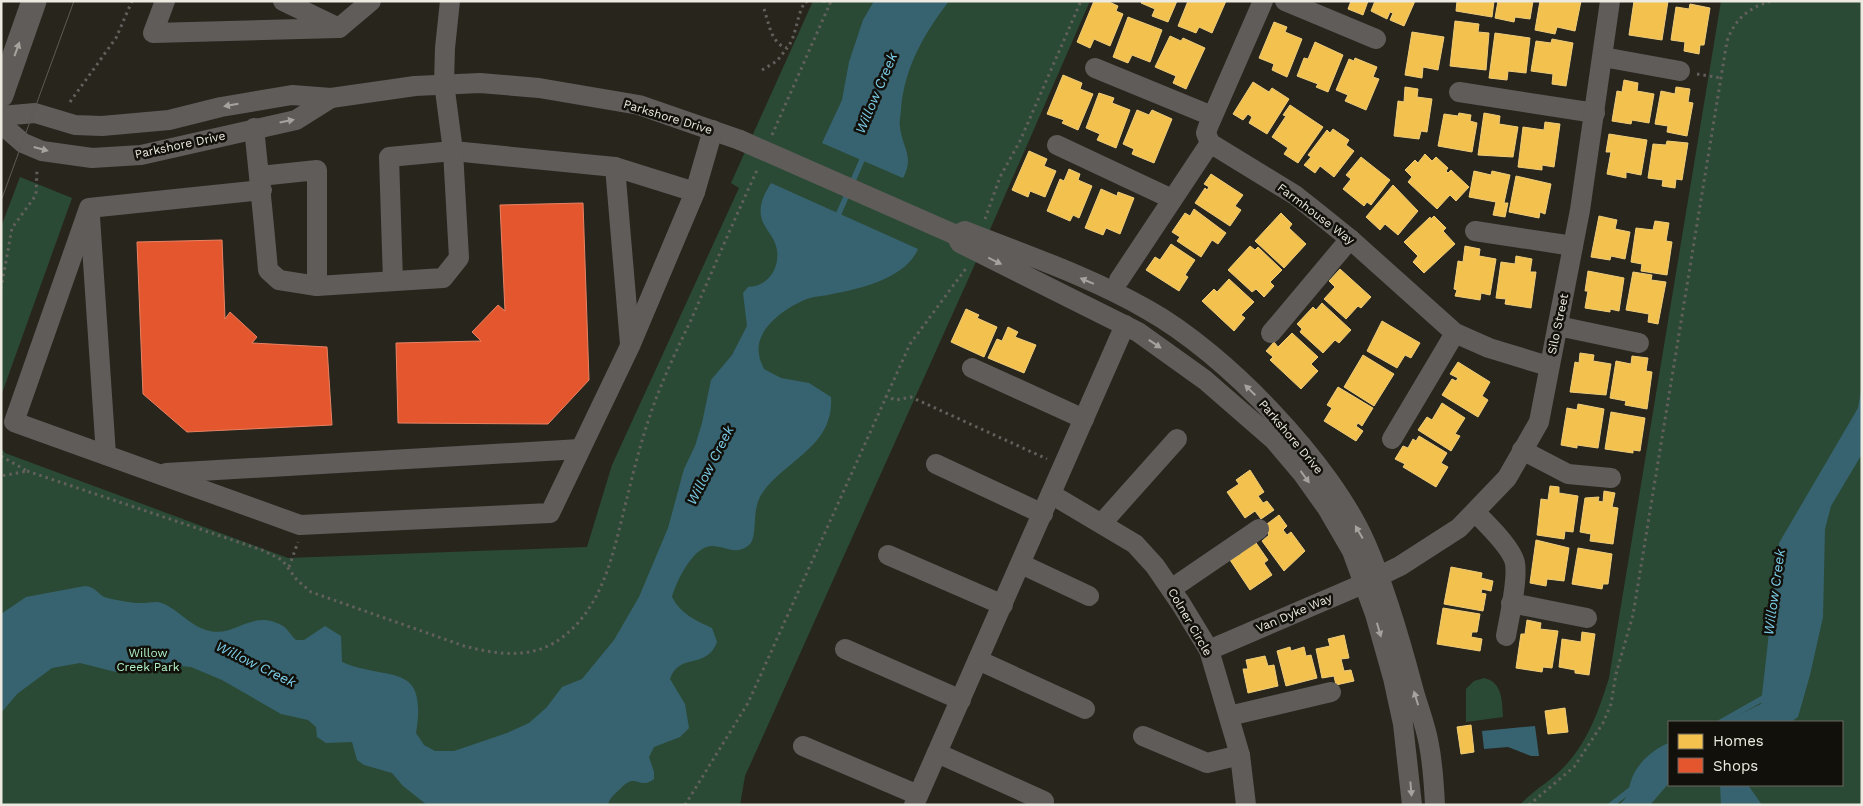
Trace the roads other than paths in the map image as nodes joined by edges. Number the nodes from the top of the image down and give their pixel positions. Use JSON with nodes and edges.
{"nodes":[{"id":1,"x":34,"y":1,"type":"edge"},
{"id":2,"x":165,"y":1,"type":"edge"},
{"id":3,"x":283,"y":1,"type":"edge"},
{"id":4,"x":371,"y":1,"type":"edge"},
{"id":5,"x":450,"y":1,"type":"edge"},
{"id":6,"x":1263,"y":1,"type":"edge"},
{"id":7,"x":1286,"y":1,"type":"edge"},
{"id":8,"x":1610,"y":1,"type":"edge"},
{"id":9,"x":339,"y":28,"type":"junction"},
{"id":10,"x":1376,"y":39,"type":"dead end"},
{"id":11,"x":1603,"y":57,"type":"junction"},
{"id":12,"x":1095,"y":68,"type":"dead end"},
{"id":13,"x":1680,"y":71,"type":"dead end"},
{"id":14,"x":444,"y":83,"type":"junction"},
{"id":15,"x":1459,"y":92,"type":"dead end"},
{"id":16,"x":1,"y":95,"type":"edge"},
{"id":17,"x":331,"y":98,"type":"junction"},
{"id":18,"x":1595,"y":113,"type":"junction"},
{"id":19,"x":1,"y":116,"type":"edge"},
{"id":20,"x":1212,"y":116,"type":"junction"},
{"id":21,"x":1,"y":124,"type":"edge"},
{"id":22,"x":254,"y":128,"type":"junction"},
{"id":23,"x":712,"y":130,"type":"junction"},
{"id":24,"x":1210,"y":143,"type":"junction"},
{"id":25,"x":1056,"y":145,"type":"dead end"},
{"id":26,"x":452,"y":151,"type":"junction"},
{"id":27,"x":615,"y":167,"type":"junction"},
{"id":28,"x":261,"y":183,"type":"junction"},
{"id":29,"x":695,"y":192,"type":"junction"},
{"id":30,"x":1172,"y":199,"type":"junction"},
{"id":31,"x":90,"y":208,"type":"junction"},
{"id":32,"x":1475,"y":231,"type":"dead end"},
{"id":33,"x":956,"y":235,"type":"junction"},
{"id":34,"x":1350,"y":239,"type":"junction"},
{"id":35,"x":1574,"y":246,"type":"junction"},
{"id":36,"x":1119,"y":280,"type":"dead end"},
{"id":37,"x":394,"y":281,"type":"junction"},
{"id":38,"x":317,"y":286,"type":"junction"},
{"id":39,"x":1125,"y":325,"type":"junction"},
{"id":40,"x":1558,"y":326,"type":"junction"},
{"id":41,"x":1271,"y":333,"type":"dead end"},
{"id":42,"x":1455,"y":334,"type":"junction"},
{"id":43,"x":1639,"y":343,"type":"dead end"},
{"id":44,"x":630,"y":346,"type":"junction"},
{"id":45,"x":1548,"y":366,"type":"junction"},
{"id":46,"x":972,"y":368,"type":"dead end"},
{"id":47,"x":1084,"y":419,"type":"junction"},
{"id":48,"x":1177,"y":439,"type":"dead end"},
{"id":49,"x":1392,"y":439,"type":"dead end"},
{"id":50,"x":580,"y":449,"type":"junction"},
{"id":51,"x":1522,"y":450,"type":"junction"},
{"id":52,"x":106,"y":455,"type":"junction"},
{"id":53,"x":936,"y":464,"type":"dead end"},
{"id":54,"x":157,"y":473,"type":"junction"},
{"id":55,"x":1611,"y":478,"type":"dead end"},
{"id":56,"x":1051,"y":494,"type":"junction"},
{"id":57,"x":1475,"y":512,"type":"junction"},
{"id":58,"x":1043,"y":514,"type":"junction"},
{"id":59,"x":1102,"y":523,"type":"junction"},
{"id":60,"x":1259,"y":529,"type":"dead end"},
{"id":61,"x":888,"y":555,"type":"dead end"},
{"id":62,"x":1021,"y":564,"type":"junction"},
{"id":63,"x":1371,"y":580,"type":"junction"},
{"id":64,"x":1171,"y":589,"type":"junction"},
{"id":65,"x":1089,"y":596,"type":"dead end"},
{"id":66,"x":1511,"y":603,"type":"junction"},
{"id":67,"x":1002,"y":605,"type":"junction"},
{"id":68,"x":1587,"y":618,"type":"dead end"},
{"id":69,"x":1506,"y":636,"type":"dead end"},
{"id":70,"x":845,"y":649,"type":"dead end"},
{"id":71,"x":1209,"y":650,"type":"junction"},
{"id":72,"x":978,"y":660,"type":"junction"},
{"id":73,"x":1331,"y":692,"type":"dead end"},
{"id":74,"x":961,"y":700,"type":"junction"},
{"id":75,"x":1085,"y":708,"type":"dead end"},
{"id":76,"x":1229,"y":716,"type":"junction"},
{"id":77,"x":1142,"y":736,"type":"dead end"},
{"id":78,"x":803,"y":746,"type":"dead end"},
{"id":79,"x":937,"y":753,"type":"junction"},
{"id":80,"x":1240,"y":755,"type":"junction"},
{"id":81,"x":916,"y":800,"type":"edge"},
{"id":82,"x":1044,"y":801,"type":"dead end"},
{"id":83,"x":1246,"y":805,"type":"edge"},
{"id":84,"x":1412,"y":805,"type":"edge"},
{"id":85,"x":1435,"y":805,"type":"edge"}],
"edges":[{"from":16,"to":1,"type":"main road","one_way":true},
{"from":2,"to":9,"type":"street"},
{"from":3,"to":9,"type":"street"},
{"from":4,"to":9,"type":"street"},
{"from":5,"to":14,"type":"street"},
{"from":6,"to":20,"type":"street"},
{"from":7,"to":10,"type":"street"},
{"from":8,"to":11,"type":"street","name":"Silo Street"},
{"from":11,"to":13,"type":"street"},
{"from":11,"to":18,"type":"street","name":"Silo Street"},
{"from":12,"to":20,"type":"street"},
{"from":14,"to":17,"type":"street","name":"Parkshore Drive"},
{"from":14,"to":23,"type":"street","name":"Parkshore Drive"},
{"from":14,"to":26,"type":"street"},
{"from":15,"to":18,"type":"street"},
{"from":17,"to":19,"type":"street","name":"Parkshore Drive","one_way":true},
{"from":22,"to":17,"type":"street","name":"Parkshore Drive","one_way":true},
{"from":18,"to":35,"type":"street","name":"Silo Street"},
{"from":20,"to":24,"type":"street"},
{"from":21,"to":22,"type":"street","name":"Parkshore Drive","one_way":true},
{"from":22,"to":28,"type":"street"},
{"from":23,"to":29,"type":"street"},
{"from":23,"to":33,"type":"street","name":"Parkshore Drive","bridge":true},
{"from":24,"to":30,"type":"street"},
{"from":24,"to":34,"type":"street","name":"Farmhouse Way"},
{"from":25,"to":30,"type":"street"},
{"from":26,"to":27,"type":"street"},
{"from":26,"to":37,"type":"street"},
{"from":26,"to":37,"type":"street"},
{"from":27,"to":29,"type":"street"},
{"from":27,"to":44,"type":"street"},
{"from":28,"to":31,"type":"street"},
{"from":28,"to":38,"type":"street"},
{"from":28,"to":38,"type":"street"},
{"from":29,"to":44,"type":"street"},
{"from":30,"to":36,"type":"street"},
{"from":31,"to":52,"type":"street"},
{"from":31,"to":52,"type":"street"},
{"from":32,"to":35,"type":"street"},
{"from":33,"to":39,"type":"street","name":"Parkshore Drive","one_way":true},
{"from":63,"to":33,"type":"street","name":"Parkshore Drive","one_way":true},
{"from":34,"to":41,"type":"street"},
{"from":34,"to":42,"type":"street","name":"Farmhouse Way"},
{"from":35,"to":40,"type":"street","name":"Silo Street"},
{"from":37,"to":38,"type":"street"},
{"from":39,"to":47,"type":"street"},
{"from":39,"to":63,"type":"street","name":"Parkshore Drive","one_way":true},
{"from":40,"to":43,"type":"street"},
{"from":40,"to":45,"type":"street","name":"Silo Street"},
{"from":42,"to":45,"type":"street","name":"Farmhouse Way"},
{"from":42,"to":49,"type":"street"},
{"from":44,"to":50,"type":"street"},
{"from":45,"to":51,"type":"street","name":"Silo Street"},
{"from":46,"to":47,"type":"street"},
{"from":47,"to":56,"type":"street"},
{"from":48,"to":59,"type":"street"},
{"from":50,"to":54,"type":"street"},
{"from":50,"to":54,"type":"street"},
{"from":51,"to":55,"type":"street"},
{"from":51,"to":57,"type":"street","name":"Silo Street"},
{"from":52,"to":54,"type":"street"},
{"from":53,"to":58,"type":"street"},
{"from":56,"to":58,"type":"street"},
{"from":56,"to":59,"type":"street","name":"Colner Circle"},
{"from":57,"to":63,"type":"street","name":"Silo Street"},
{"from":57,"to":66,"type":"street"},
{"from":58,"to":62,"type":"street"},
{"from":59,"to":64,"type":"street","name":"Colner Circle"},
{"from":60,"to":64,"type":"street"},
{"from":61,"to":67,"type":"street"},
{"from":62,"to":65,"type":"street"},
{"from":62,"to":67,"type":"street"},
{"from":63,"to":71,"type":"street","name":"Van Dyke Way"},
{"from":63,"to":84,"type":"street","name":"Parkshore Drive","one_way":true},
{"from":85,"to":63,"type":"street","name":"Parkshore Drive","one_way":true},
{"from":64,"to":71,"type":"street","name":"Colner Circle"},
{"from":66,"to":68,"type":"street"},
{"from":66,"to":69,"type":"street"},
{"from":67,"to":72,"type":"street"},
{"from":70,"to":74,"type":"street"},
{"from":71,"to":76,"type":"street","name":"Colner Circle"},
{"from":72,"to":74,"type":"street"},
{"from":72,"to":75,"type":"street"},
{"from":73,"to":76,"type":"street"},
{"from":74,"to":79,"type":"street"},
{"from":76,"to":80,"type":"street","name":"Colner Circle"},
{"from":77,"to":80,"type":"street"},
{"from":78,"to":81,"type":"street"},
{"from":79,"to":81,"type":"street"},
{"from":79,"to":82,"type":"street"},
{"from":80,"to":83,"type":"street","name":"Colner Circle"}]}
